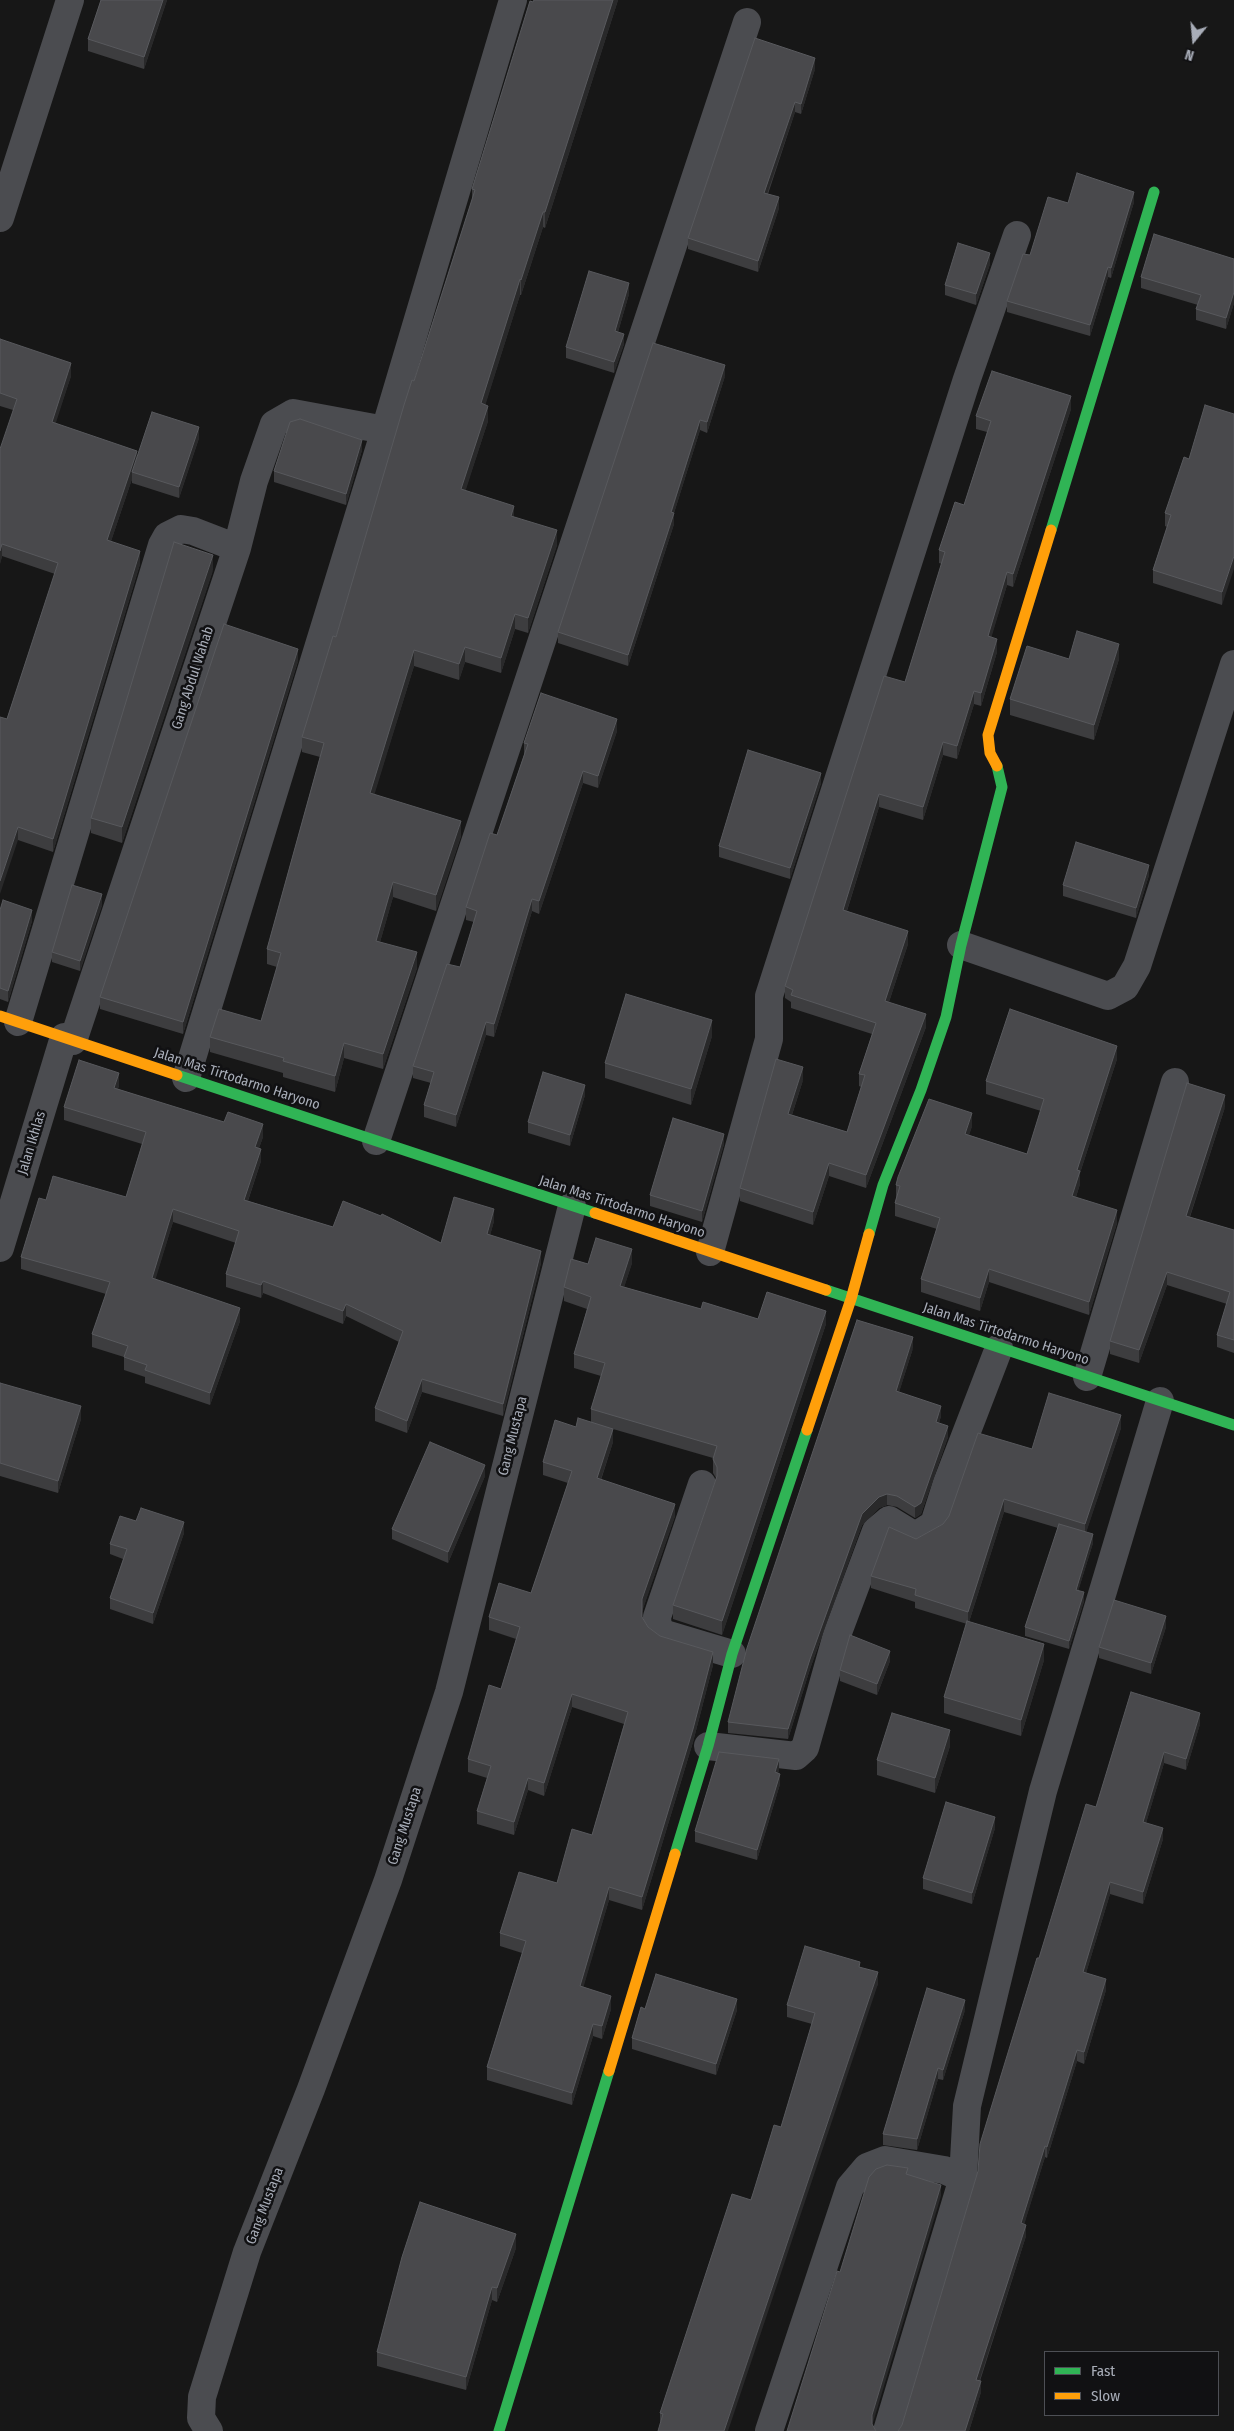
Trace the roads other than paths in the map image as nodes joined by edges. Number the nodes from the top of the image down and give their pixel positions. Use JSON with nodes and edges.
{"nodes":[{"id":1,"x":70,"y":0,"type":"edge"},
{"id":2,"x":513,"y":0,"type":"edge"},
{"id":3,"x":747,"y":22,"type":"dead end"},
{"id":4,"x":1154,"y":192,"type":"dead end"},
{"id":5,"x":0,"y":218,"type":"edge"},
{"id":6,"x":1017,"y":235,"type":"dead end"},
{"id":7,"x":385,"y":430,"type":"junction"},
{"id":8,"x":237,"y":548,"type":"junction"},
{"id":9,"x":1234,"y":664,"type":"edge"},
{"id":10,"x":961,"y":945,"type":"junction"},
{"id":11,"x":9,"y":1019,"type":"edge"},
{"id":12,"x":68,"y":1039,"type":"junction"},
{"id":13,"x":186,"y":1078,"type":"junction"},
{"id":14,"x":1175,"y":1082,"type":"dead end"},
{"id":15,"x":376,"y":1141,"type":"junction"},
{"id":16,"x":572,"y":1206,"type":"junction"},
{"id":17,"x":0,"y":1248,"type":"edge"},
{"id":18,"x":710,"y":1252,"type":"junction"},
{"id":19,"x":851,"y":1298,"type":"junction"},
{"id":20,"x":999,"y":1348,"type":"junction"},
{"id":21,"x":1087,"y":1377,"type":"junction"},
{"id":22,"x":1160,"y":1401,"type":"junction"},
{"id":23,"x":1234,"y":1425,"type":"edge"},
{"id":24,"x":702,"y":1484,"type":"dead end"},
{"id":25,"x":732,"y":1654,"type":"junction"},
{"id":26,"x":708,"y":1746,"type":"junction"},
{"id":27,"x":963,"y":2178,"type":"junction"},
{"id":28,"x":209,"y":2431,"type":"edge"},
{"id":29,"x":498,"y":2431,"type":"edge"},
{"id":30,"x":769,"y":2431,"type":"edge"},
{"id":31,"x":887,"y":2431,"type":"edge"}],
"edges":[{"from":1,"to":5,"type":"street"},
{"from":2,"to":7,"type":"street"},
{"from":3,"to":15,"type":"street"},
{"from":4,"to":10,"type":"street"},
{"from":6,"to":18,"type":"street"},
{"from":7,"to":8,"type":"street","name":"Gang Abdul Wahab"},
{"from":7,"to":13,"type":"street"},
{"from":8,"to":11,"type":"street"},
{"from":8,"to":12,"type":"street","name":"Gang Abdul Wahab"},
{"from":9,"to":10,"type":"street"},
{"from":10,"to":19,"type":"street"},
{"from":11,"to":12,"type":"street","name":"Jalan Mas Tirtodarmo Haryono"},
{"from":12,"to":13,"type":"street","name":"Jalan Mas Tirtodarmo Haryono"},
{"from":12,"to":17,"type":"street","name":"Jalan Ikhlas"},
{"from":13,"to":15,"type":"street","name":"Jalan Mas Tirtodarmo Haryono"},
{"from":14,"to":21,"type":"street"},
{"from":15,"to":16,"type":"street","name":"Jalan Mas Tirtodarmo Haryono"},
{"from":16,"to":18,"type":"street","name":"Jalan Mas Tirtodarmo Haryono"},
{"from":16,"to":28,"type":"street","name":"Gang Mustapa"},
{"from":18,"to":19,"type":"street","name":"Jalan Mas Tirtodarmo Haryono"},
{"from":19,"to":20,"type":"street","name":"Jalan Mas Tirtodarmo Haryono"},
{"from":19,"to":25,"type":"street"},
{"from":20,"to":21,"type":"street","name":"Jalan Mas Tirtodarmo Haryono"},
{"from":20,"to":26,"type":"street"},
{"from":21,"to":22,"type":"street","name":"Jalan Mas Tirtodarmo Haryono"},
{"from":22,"to":23,"type":"street","name":"Jalan Mas Tirtodarmo Haryono"},
{"from":22,"to":27,"type":"street"},
{"from":24,"to":25,"type":"street"},
{"from":25,"to":26,"type":"street"},
{"from":26,"to":29,"type":"street"},
{"from":27,"to":30,"type":"street"},
{"from":27,"to":31,"type":"street"}]}
